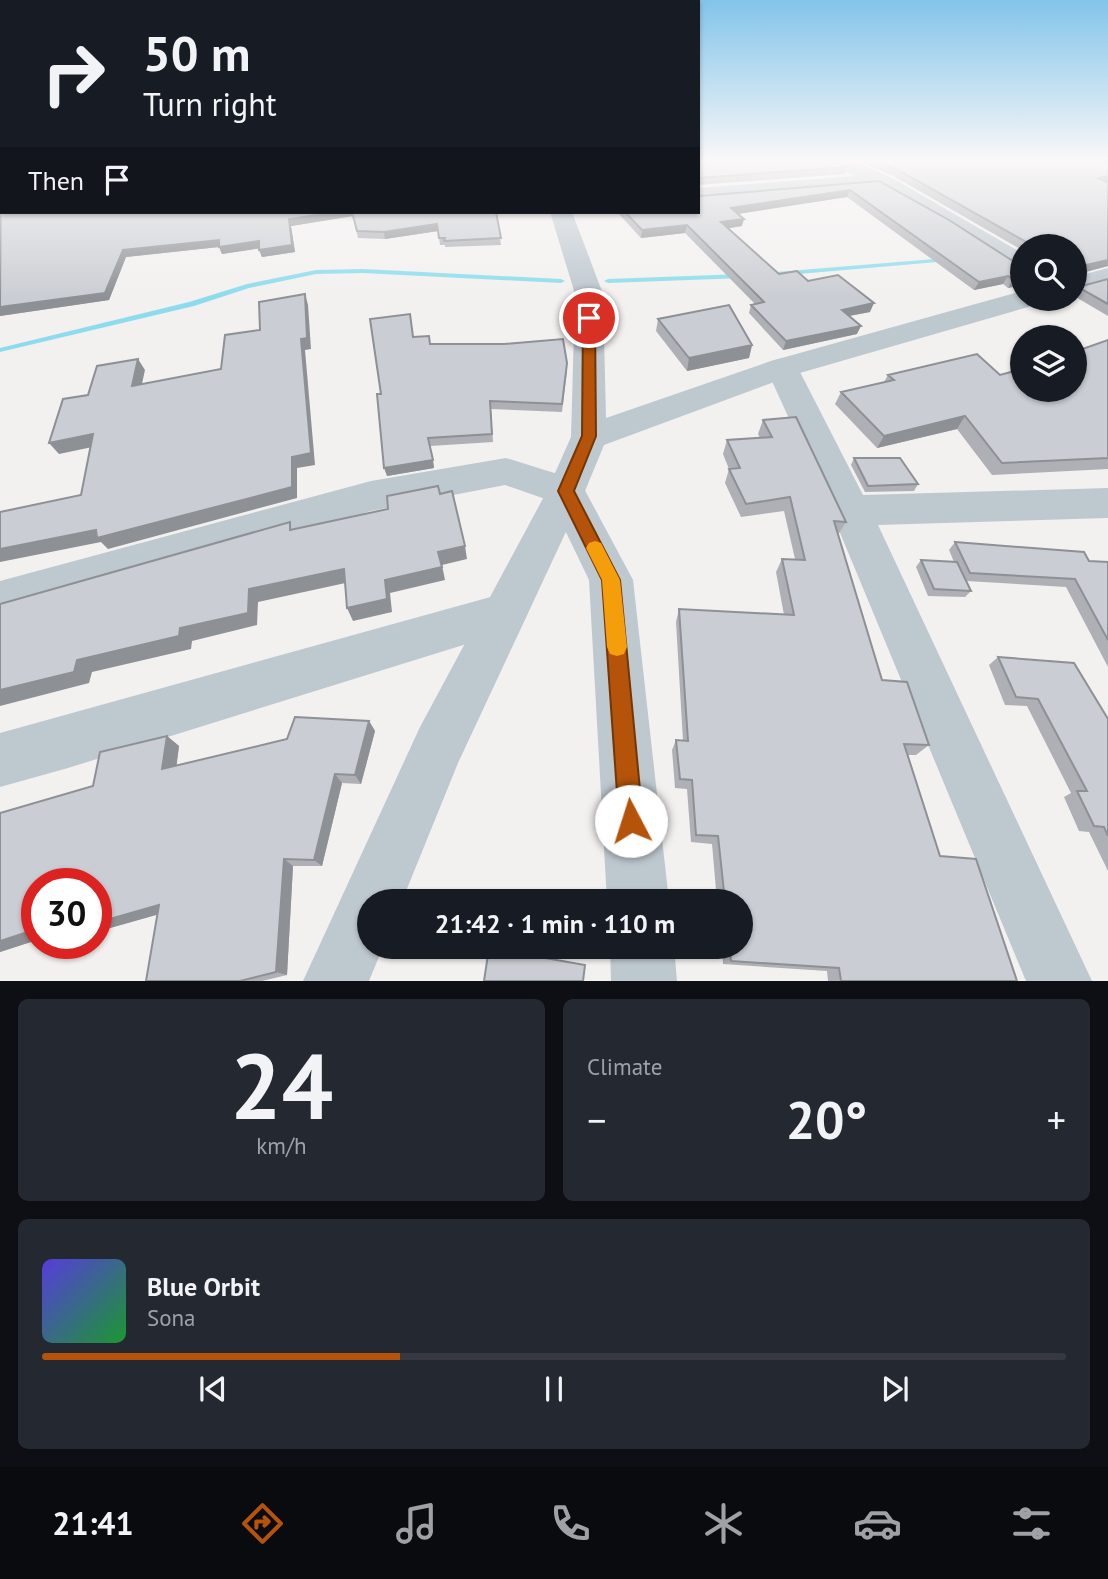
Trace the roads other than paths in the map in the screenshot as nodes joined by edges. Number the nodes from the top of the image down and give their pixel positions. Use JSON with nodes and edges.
{"nodes":[{"id":1,"x":932,"y":207,"type":"edge"},
{"id":2,"x":562,"y":214,"type":"edge"},
{"id":3,"x":1010,"y":256,"type":"edge"},
{"id":4,"x":1108,"y":276,"type":"edge"},
{"id":5,"x":1087,"y":282,"type":"edge"},
{"id":6,"x":1010,"y":303,"type":"edge"},
{"id":7,"x":782,"y":368,"type":"junction"},
{"id":8,"x":589,"y":436,"type":"junction"},
{"id":9,"x":566,"y":491,"type":"junction"},
{"id":10,"x":1108,"y":503,"type":"edge"},
{"id":11,"x":851,"y":511,"type":"junction"},
{"id":12,"x":0,"y":600,"type":"edge"},
{"id":13,"x":505,"y":613,"type":"junction"},
{"id":14,"x":0,"y":760,"type":"edge"},
{"id":15,"x":376,"y":889,"type":"edge"},
{"id":16,"x":637,"y":889,"type":"edge"},
{"id":17,"x":357,"y":933,"type":"edge"},
{"id":18,"x":643,"y":959,"type":"edge"},
{"id":19,"x":336,"y":981,"type":"edge"},
{"id":20,"x":644,"y":981,"type":"edge"},
{"id":21,"x":1059,"y":981,"type":"edge"}],
"edges":[{"from":1,"to":3,"type":"street"},
{"from":2,"to":8,"type":"street"},
{"from":4,"to":5,"type":"street"},
{"from":6,"to":7,"type":"street"},
{"from":7,"to":8,"type":"street"},
{"from":7,"to":11,"type":"street"},
{"from":8,"to":9,"type":"street"},
{"from":9,"to":12,"type":"street"},
{"from":9,"to":13,"type":"street"},
{"from":9,"to":16,"type":"street"},
{"from":10,"to":11,"type":"street"},
{"from":11,"to":21,"type":"street"},
{"from":13,"to":14,"type":"street"},
{"from":13,"to":15,"type":"street"},
{"from":17,"to":19,"type":"street"},
{"from":18,"to":20,"type":"street"}]}
